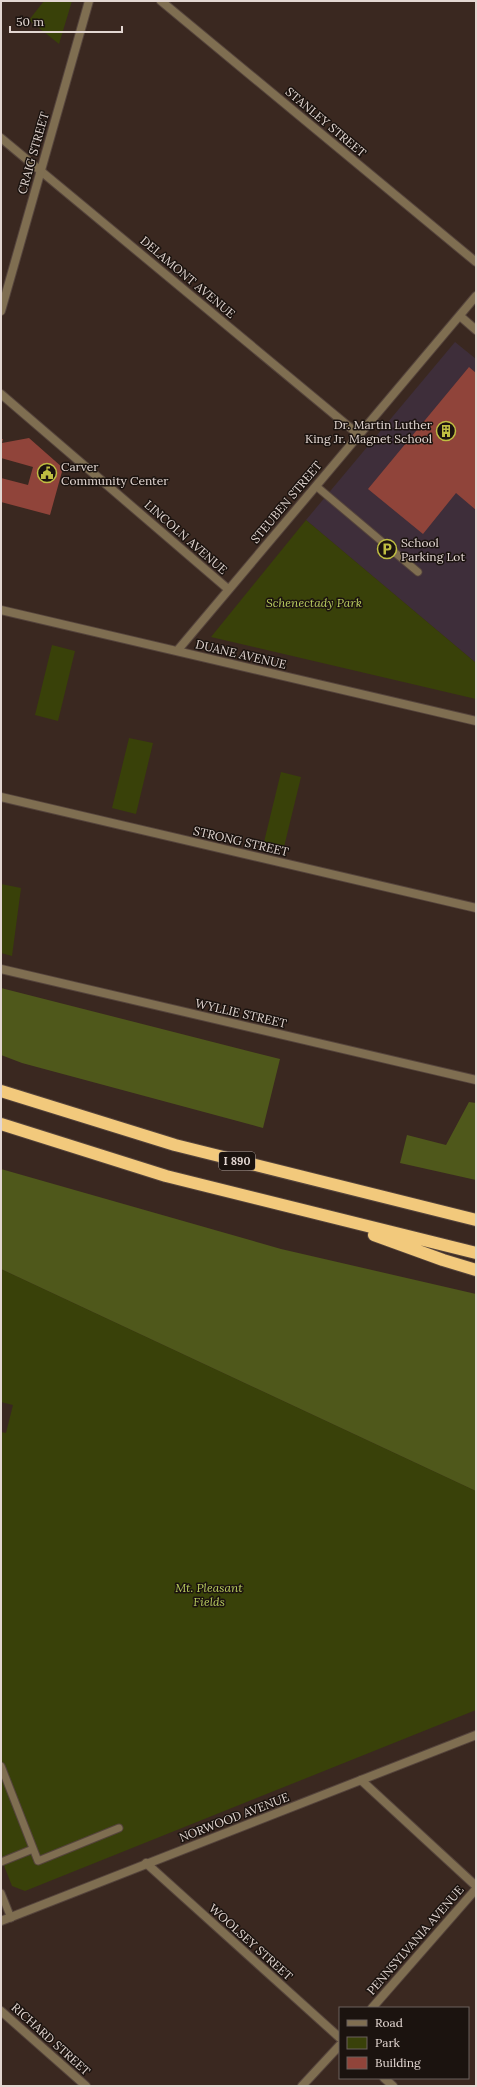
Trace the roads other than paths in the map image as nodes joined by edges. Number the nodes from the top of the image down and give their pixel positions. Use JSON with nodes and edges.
{"nodes":[{"id":1,"x":89,"y":1,"type":"edge"},
{"id":2,"x":161,"y":1,"type":"edge"},
{"id":3,"x":1,"y":138,"type":"edge"},
{"id":4,"x":41,"y":170,"type":"junction"},
{"id":5,"x":476,"y":262,"type":"edge"},
{"id":6,"x":476,"y":296,"type":"edge"},
{"id":7,"x":1,"y":311,"type":"edge"},
{"id":8,"x":460,"y":316,"type":"junction"},
{"id":9,"x":476,"y":330,"type":"edge"},
{"id":10,"x":1,"y":394,"type":"edge"},
{"id":11,"x":359,"y":435,"type":"junction"},
{"id":12,"x":316,"y":486,"type":"junction"},
{"id":13,"x":418,"y":572,"type":"dead end"},
{"id":14,"x":228,"y":589,"type":"junction"},
{"id":15,"x":1,"y":610,"type":"edge"},
{"id":16,"x":177,"y":651,"type":"junction"},
{"id":17,"x":476,"y":721,"type":"edge"},
{"id":18,"x":1,"y":797,"type":"edge"},
{"id":19,"x":476,"y":908,"type":"edge"},
{"id":20,"x":1,"y":969,"type":"edge"},
{"id":21,"x":476,"y":1080,"type":"edge"},
{"id":22,"x":1,"y":1090,"type":"edge"},
{"id":23,"x":1,"y":1124,"type":"edge"},
{"id":24,"x":325,"y":1216,"type":"junction"},
{"id":25,"x":476,"y":1220,"type":"edge"},
{"id":26,"x":476,"y":1253,"type":"edge"},
{"id":27,"x":476,"y":1270,"type":"edge"},
{"id":28,"x":476,"y":1735,"type":"edge"},
{"id":29,"x":1,"y":1766,"type":"edge"},
{"id":30,"x":361,"y":1780,"type":"junction"},
{"id":31,"x":119,"y":1828,"type":"dead end"},
{"id":32,"x":33,"y":1849,"type":"junction"},
{"id":33,"x":1,"y":1862,"type":"edge"},
{"id":34,"x":146,"y":1863,"type":"junction"},
{"id":35,"x":476,"y":1887,"type":"edge"},
{"id":36,"x":1,"y":1894,"type":"edge"},
{"id":37,"x":11,"y":1918,"type":"junction"},
{"id":38,"x":1,"y":1921,"type":"edge"},
{"id":39,"x":373,"y":2007,"type":"edge"},
{"id":40,"x":1,"y":2011,"type":"edge"},
{"id":41,"x":339,"y":2037,"type":"edge"},
{"id":42,"x":339,"y":2046,"type":"edge"},
{"id":43,"x":385,"y":2079,"type":"edge"},
{"id":44,"x":86,"y":2086,"type":"edge"},
{"id":45,"x":302,"y":2086,"type":"edge"},
{"id":46,"x":393,"y":2086,"type":"edge"}],
"edges":[{"from":1,"to":4,"type":"street","name":"CRAIG STREET"},
{"from":2,"to":5,"type":"street","name":"STANLEY STREET"},
{"from":3,"to":4,"type":"street","name":"DELAMONT AVENUE"},
{"from":4,"to":7,"type":"street","name":"CRAIG STREET"},
{"from":4,"to":11,"type":"street","name":"DELAMONT AVENUE"},
{"from":6,"to":8,"type":"street","name":"STEUBEN STREET"},
{"from":8,"to":9,"type":"street"},
{"from":8,"to":11,"type":"street","name":"STEUBEN STREET"},
{"from":10,"to":14,"type":"street","name":"LINCOLN AVENUE"},
{"from":11,"to":12,"type":"street","name":"STEUBEN STREET"},
{"from":12,"to":13,"type":"lane"},
{"from":12,"to":14,"type":"street","name":"STEUBEN STREET"},
{"from":14,"to":16,"type":"street","name":"STEUBEN STREET"},
{"from":15,"to":16,"type":"street","name":"DUANE AVENUE"},
{"from":16,"to":17,"type":"street","name":"DUANE AVENUE"},
{"from":18,"to":19,"type":"street","name":"STRONG STREET"},
{"from":20,"to":21,"type":"street","name":"WYLLIE STREET"},
{"from":22,"to":25,"type":"highway","number":"I 890"},
{"from":23,"to":24,"type":"highway"},
{"from":24,"to":26,"type":"highway"},
{"from":24,"to":27,"type":"highway"},
{"from":28,"to":30,"type":"street","name":"NORWOOD AVENUE"},
{"from":29,"to":32,"type":"lane"},
{"from":30,"to":34,"type":"street","name":"NORWOOD AVENUE"},
{"from":30,"to":35,"type":"street"},
{"from":31,"to":32,"type":"lane"},
{"from":32,"to":33,"type":"lane"},
{"from":34,"to":37,"type":"street","name":"NORWOOD AVENUE"},
{"from":34,"to":41,"type":"street","name":"WOOLSEY STREET"},
{"from":35,"to":39,"type":"street","name":"PENNSYLVANIA AVENUE"},
{"from":36,"to":37,"type":"lane"},
{"from":37,"to":38,"type":"street","name":"NORWOOD AVENUE"},
{"from":40,"to":44,"type":"street","name":"RICHARD STREET"},
{"from":42,"to":45,"type":"street"},
{"from":43,"to":46,"type":"street"}]}
